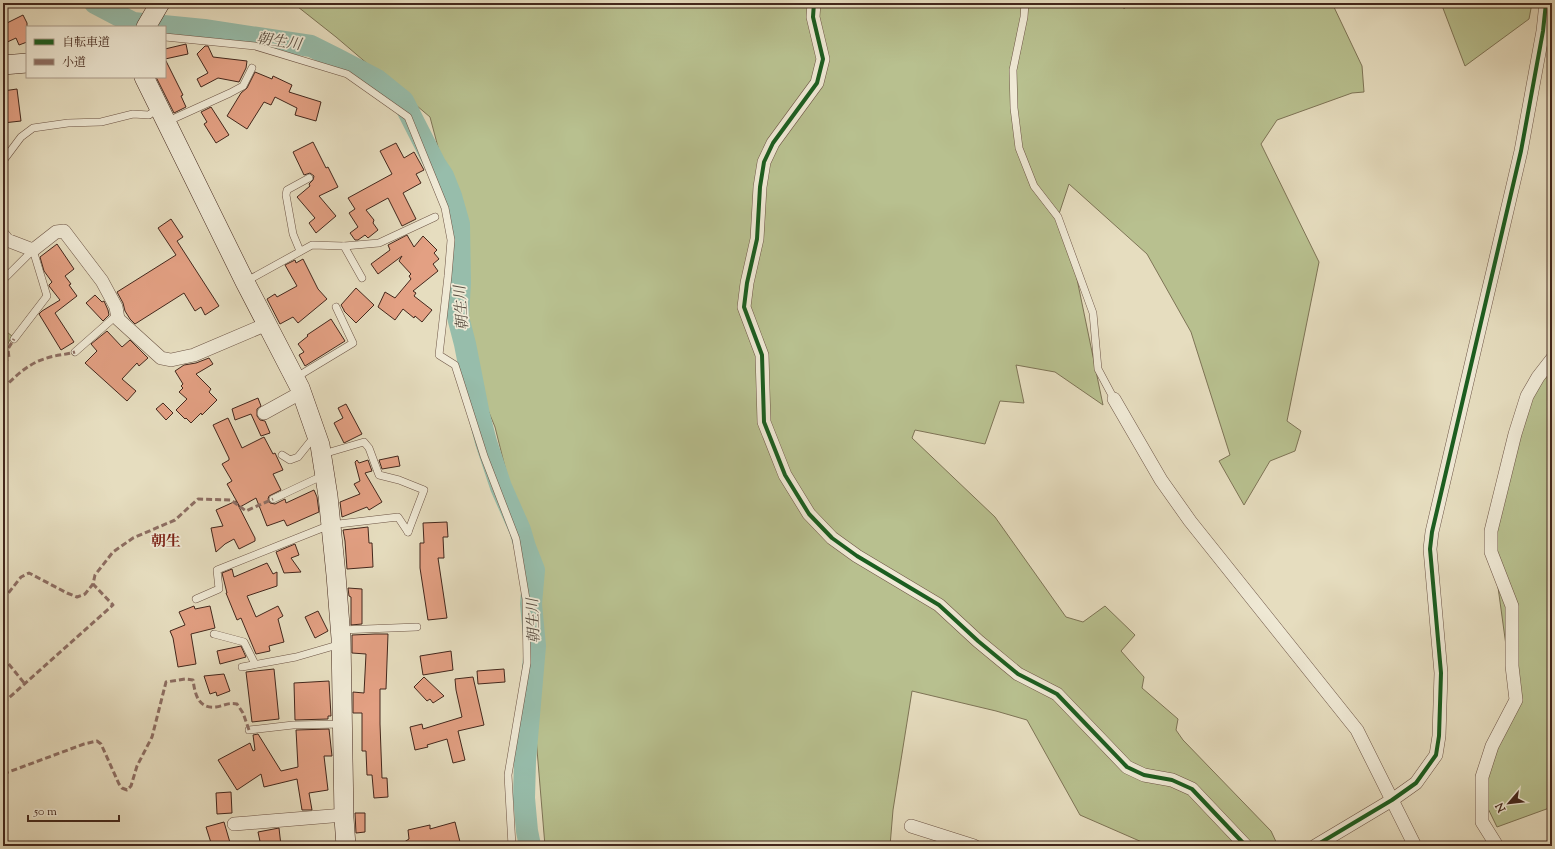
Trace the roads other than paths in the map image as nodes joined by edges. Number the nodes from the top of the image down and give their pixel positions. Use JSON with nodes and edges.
{"nodes":[{"id":1,"x":814,"y":3,"type":"edge"},
{"id":2,"x":1025,"y":3,"type":"edge"},
{"id":3,"x":1546,"y":3,"type":"edge"},
{"id":4,"x":166,"y":37,"type":"edge"},
{"id":5,"x":26,"y":63,"type":"edge"},
{"id":6,"x":3,"y":65,"type":"edge"},
{"id":7,"x":252,"y":68,"type":"dead end"},
{"id":8,"x":144,"y":78,"type":"edge"},
{"id":9,"x":163,"y":115,"type":"junction"},
{"id":10,"x":3,"y":161,"type":"edge"},
{"id":11,"x":309,"y":178,"type":"dead end"},
{"id":12,"x":435,"y":217,"type":"dead end"},
{"id":13,"x":3,"y":235,"type":"edge"},
{"id":14,"x":344,"y":246,"type":"junction"},
{"id":15,"x":33,"y":250,"type":"junction"},
{"id":16,"x":300,"y":251,"type":"junction"},
{"id":17,"x":362,"y":278,"type":"dead end"},
{"id":18,"x":3,"y":280,"type":"edge"},
{"id":19,"x":245,"y":282,"type":"junction"},
{"id":20,"x":336,"y":307,"type":"dead end"},
{"id":21,"x":117,"y":315,"type":"junction"},
{"id":22,"x":267,"y":324,"type":"junction"},
{"id":23,"x":14,"y":339,"type":"dead end"},
{"id":24,"x":75,"y":352,"type":"dead end"},
{"id":25,"x":1552,"y":359,"type":"edge"},
{"id":26,"x":298,"y":385,"type":"junction"},
{"id":27,"x":1114,"y":399,"type":"joint"},
{"id":28,"x":264,"y":413,"type":"dead end"},
{"id":29,"x":316,"y":434,"type":"junction"},
{"id":30,"x":282,"y":455,"type":"dead end"},
{"id":31,"x":321,"y":455,"type":"junction"},
{"id":32,"x":324,"y":475,"type":"junction"},
{"id":33,"x":273,"y":499,"type":"dead end"},
{"id":34,"x":330,"y":524,"type":"junction"},
{"id":35,"x":196,"y":599,"type":"dead end"},
{"id":36,"x":417,"y":627,"type":"dead end"},
{"id":37,"x":214,"y":634,"type":"dead end"},
{"id":38,"x":340,"y":637,"type":"junction"},
{"id":39,"x":255,"y":664,"type":"junction"},
{"id":40,"x":242,"y":667,"type":"dead end"},
{"id":41,"x":343,"y":724,"type":"junction"},
{"id":42,"x":249,"y":730,"type":"dead end"},
{"id":43,"x":1392,"y":800,"type":"junction"},
{"id":44,"x":344,"y":815,"type":"junction"},
{"id":45,"x":234,"y":824,"type":"dead end"},
{"id":46,"x":911,"y":826,"type":"dead end"},
{"id":47,"x":346,"y":846,"type":"edge"},
{"id":48,"x":512,"y":846,"type":"edge"},
{"id":49,"x":974,"y":846,"type":"edge"},
{"id":50,"x":1246,"y":846,"type":"edge"},
{"id":51,"x":1315,"y":846,"type":"edge"},
{"id":52,"x":1415,"y":846,"type":"edge"},
{"id":53,"x":1497,"y":846,"type":"edge"}],
"edges":[{"from":1,"to":50,"type":"street"},
{"from":2,"to":27,"type":"lane"},
{"from":3,"to":43,"type":"street"},
{"from":4,"to":48,"type":"lane"},
{"from":5,"to":6,"type":"street"},
{"from":7,"to":9,"type":"lane"},
{"from":8,"to":9,"type":"street"},
{"from":9,"to":10,"type":"lane"},
{"from":9,"to":19,"type":"street"},
{"from":11,"to":16,"type":"lane"},
{"from":12,"to":14,"type":"lane"},
{"from":13,"to":15,"type":"street"},
{"from":14,"to":16,"type":"lane"},
{"from":14,"to":17,"type":"lane"},
{"from":15,"to":18,"type":"lane"},
{"from":15,"to":21,"type":"street"},
{"from":15,"to":23,"type":"lane"},
{"from":16,"to":19,"type":"lane"},
{"from":19,"to":22,"type":"street"},
{"from":20,"to":26,"type":"lane"},
{"from":21,"to":22,"type":"street"},
{"from":21,"to":24,"type":"lane"},
{"from":22,"to":26,"type":"street"},
{"from":25,"to":53,"type":"street"},
{"from":26,"to":28,"type":"street"},
{"from":26,"to":29,"type":"street"},
{"from":27,"to":43,"type":"street"},
{"from":29,"to":30,"type":"lane"},
{"from":29,"to":31,"type":"street"},
{"from":31,"to":32,"type":"street"},
{"from":31,"to":34,"type":"lane"},
{"from":32,"to":33,"type":"lane"},
{"from":32,"to":34,"type":"street"},
{"from":34,"to":35,"type":"lane"},
{"from":34,"to":38,"type":"street"},
{"from":36,"to":38,"type":"lane"},
{"from":37,"to":39,"type":"lane"},
{"from":38,"to":39,"type":"lane"},
{"from":38,"to":41,"type":"street"},
{"from":39,"to":40,"type":"lane"},
{"from":41,"to":42,"type":"lane"},
{"from":41,"to":44,"type":"street"},
{"from":43,"to":51,"type":"street"},
{"from":43,"to":52,"type":"street"},
{"from":44,"to":45,"type":"street"},
{"from":44,"to":47,"type":"street"},
{"from":46,"to":49,"type":"street"}]}
